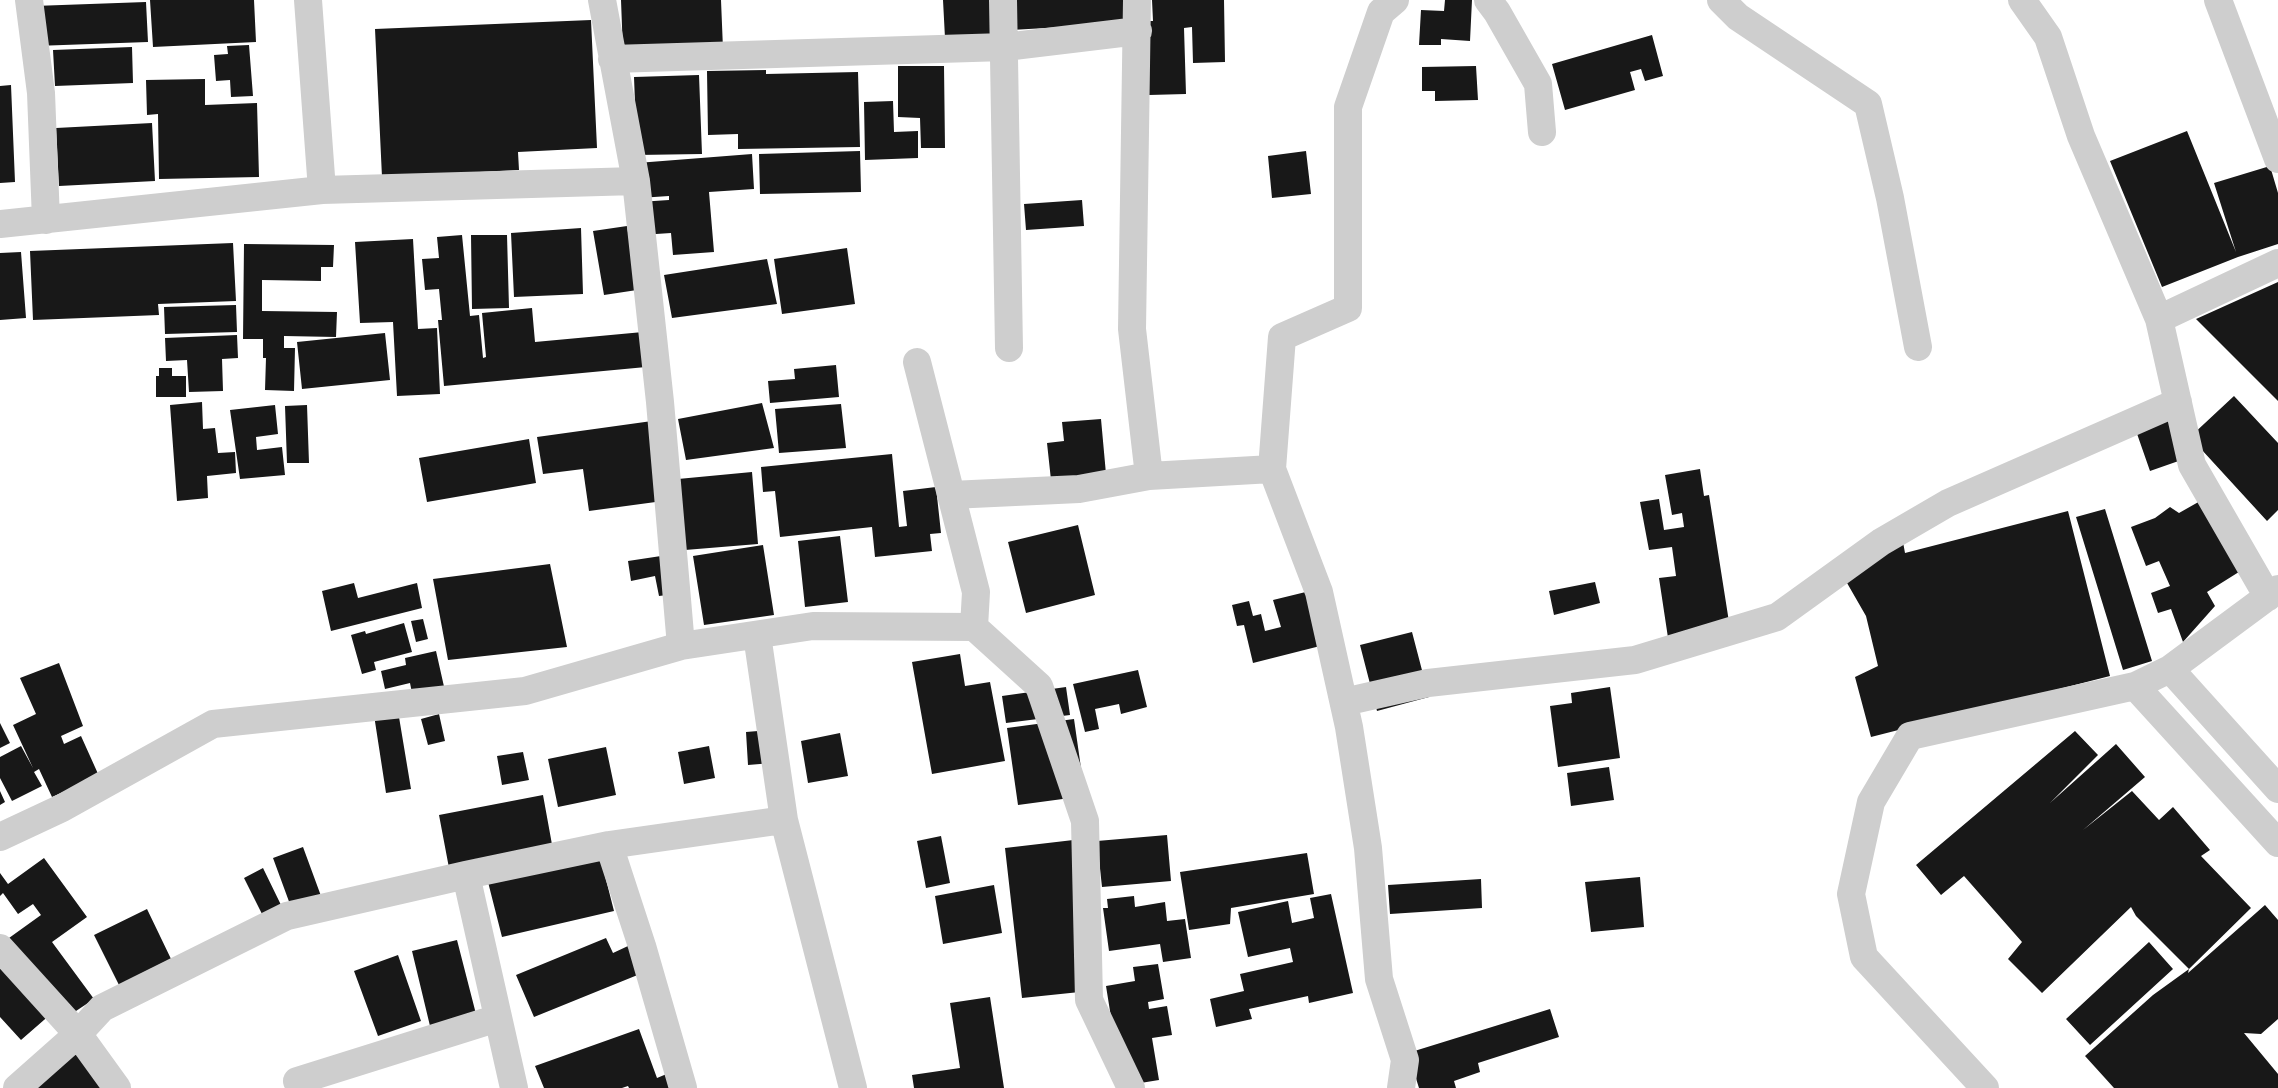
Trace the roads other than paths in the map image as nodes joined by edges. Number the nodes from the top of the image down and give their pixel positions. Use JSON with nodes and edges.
{"nodes":[{"id":1,"x":29,"y":0,"type":"edge"},
{"id":2,"x":308,"y":0,"type":"edge"},
{"id":3,"x":602,"y":0,"type":"edge"},
{"id":4,"x":1003,"y":0,"type":"edge"},
{"id":5,"x":1137,"y":0,"type":"edge"},
{"id":6,"x":1394,"y":0,"type":"edge"},
{"id":7,"x":1488,"y":0,"type":"edge"},
{"id":8,"x":1721,"y":0,"type":"edge"},
{"id":9,"x":2022,"y":0,"type":"edge"},
{"id":10,"x":2218,"y":0,"type":"edge"},
{"id":11,"x":1138,"y":31,"type":"junction"},
{"id":12,"x":1005,"y":47,"type":"junction"},
{"id":13,"x":612,"y":59,"type":"junction"},
{"id":14,"x":1542,"y":132,"type":"dead end"},
{"id":15,"x":2278,"y":159,"type":"edge"},
{"id":16,"x":636,"y":181,"type":"junction"},
{"id":17,"x":322,"y":190,"type":"junction"},
{"id":18,"x":46,"y":220,"type":"junction"},
{"id":19,"x":0,"y":224,"type":"edge"},
{"id":20,"x":2278,"y":263,"type":"edge"},
{"id":21,"x":2159,"y":319,"type":"junction"},
{"id":22,"x":1918,"y":347,"type":"dead end"},
{"id":23,"x":1009,"y":348,"type":"dead end"},
{"id":24,"x":917,"y":362,"type":"dead end"},
{"id":25,"x":2178,"y":402,"type":"junction"},
{"id":26,"x":1272,"y":469,"type":"junction"},
{"id":27,"x":1149,"y":476,"type":"junction"},
{"id":28,"x":952,"y":495,"type":"junction"},
{"id":29,"x":2273,"y":593,"type":"edge"},
{"id":30,"x":974,"y":627,"type":"junction"},
{"id":31,"x":757,"y":635,"type":"junction"},
{"id":32,"x":681,"y":646,"type":"junction"},
{"id":33,"x":2170,"y":669,"type":"junction"},
{"id":34,"x":2135,"y":686,"type":"junction"},
{"id":35,"x":1344,"y":702,"type":"junction"},
{"id":36,"x":2278,"y":789,"type":"edge"},
{"id":37,"x":784,"y":820,"type":"junction"},
{"id":38,"x":0,"y":837,"type":"edge"},
{"id":39,"x":2278,"y":843,"type":"edge"},
{"id":40,"x":609,"y":845,"type":"junction"},
{"id":41,"x":466,"y":875,"type":"junction"},
{"id":42,"x":0,"y":948,"type":"edge"},
{"id":43,"x":498,"y":1018,"type":"junction"},
{"id":44,"x":78,"y":1034,"type":"junction"},
{"id":45,"x":295,"y":1086,"type":"edge"},
{"id":46,"x":17,"y":1088,"type":"edge"},
{"id":47,"x":117,"y":1088,"type":"edge"},
{"id":48,"x":514,"y":1088,"type":"edge"},
{"id":49,"x":683,"y":1088,"type":"edge"},
{"id":50,"x":854,"y":1088,"type":"edge"},
{"id":51,"x":1131,"y":1088,"type":"edge"},
{"id":52,"x":1401,"y":1088,"type":"edge"},
{"id":53,"x":1985,"y":1088,"type":"edge"}],
"edges":[{"from":1,"to":18,"type":"street"},
{"from":2,"to":17,"type":"street"},
{"from":3,"to":13,"type":"street"},
{"from":4,"to":12,"type":"street"},
{"from":5,"to":11,"type":"street"},
{"from":6,"to":26,"type":"street"},
{"from":7,"to":14,"type":"street"},
{"from":8,"to":22,"type":"street"},
{"from":9,"to":21,"type":"street"},
{"from":10,"to":15,"type":"street"},
{"from":11,"to":12,"type":"street"},
{"from":11,"to":27,"type":"street"},
{"from":12,"to":13,"type":"street"},
{"from":12,"to":23,"type":"street"},
{"from":13,"to":16,"type":"street"},
{"from":16,"to":17,"type":"street"},
{"from":16,"to":32,"type":"street"},
{"from":17,"to":18,"type":"street"},
{"from":18,"to":19,"type":"street"},
{"from":20,"to":21,"type":"street"},
{"from":21,"to":25,"type":"street"},
{"from":24,"to":28,"type":"street"},
{"from":25,"to":29,"type":"street"},
{"from":25,"to":35,"type":"street"},
{"from":26,"to":27,"type":"street"},
{"from":26,"to":35,"type":"street"},
{"from":27,"to":28,"type":"street"},
{"from":28,"to":30,"type":"street"},
{"from":29,"to":33,"type":"street"},
{"from":30,"to":31,"type":"street"},
{"from":30,"to":51,"type":"street"},
{"from":31,"to":32,"type":"street"},
{"from":31,"to":37,"type":"street"},
{"from":32,"to":38,"type":"street"},
{"from":33,"to":34,"type":"street"},
{"from":33,"to":36,"type":"street"},
{"from":34,"to":39,"type":"street"},
{"from":34,"to":53,"type":"street"},
{"from":35,"to":52,"type":"street"},
{"from":37,"to":40,"type":"street"},
{"from":37,"to":50,"type":"street"},
{"from":40,"to":41,"type":"street"},
{"from":40,"to":49,"type":"street"},
{"from":41,"to":43,"type":"street"},
{"from":41,"to":44,"type":"street"},
{"from":42,"to":44,"type":"street"},
{"from":43,"to":45,"type":"street"},
{"from":43,"to":48,"type":"street"},
{"from":44,"to":46,"type":"street"},
{"from":44,"to":47,"type":"street"}]}
